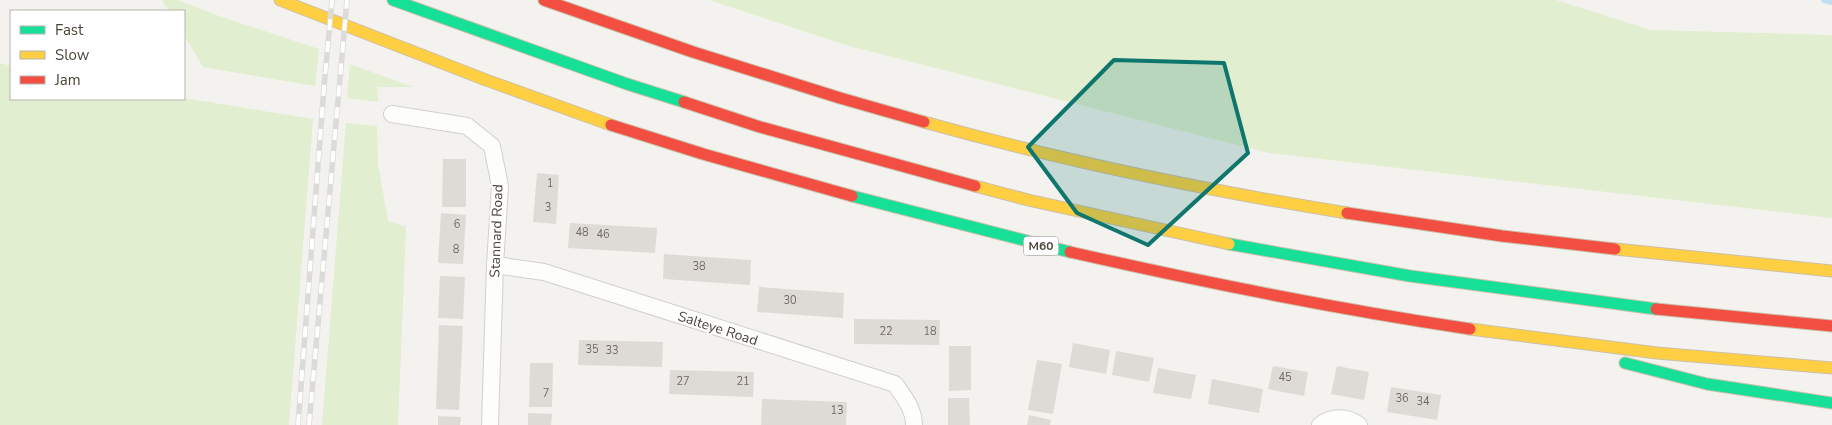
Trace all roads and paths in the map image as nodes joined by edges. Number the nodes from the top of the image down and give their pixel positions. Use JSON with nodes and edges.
{"nodes":[{"id":1,"x":280,"y":0,"type":"edge"},
{"id":2,"x":393,"y":0,"type":"edge"},
{"id":3,"x":547,"y":1,"type":"edge"},
{"id":4,"x":392,"y":114,"type":"dead end"},
{"id":5,"x":1832,"y":264,"type":"edge"},
{"id":6,"x":495,"y":265,"type":"junction"},
{"id":7,"x":1783,"y":265,"type":"junction"},
{"id":8,"x":1832,"y":271,"type":"edge"},
{"id":9,"x":1832,"y":326,"type":"edge"},
{"id":10,"x":1535,"y":337,"type":"junction"},
{"id":11,"x":1832,"y":368,"type":"edge"},
{"id":12,"x":1832,"y":404,"type":"edge"},
{"id":13,"x":490,"y":425,"type":"edge"},
{"id":14,"x":914,"y":425,"type":"edge"},
{"id":15,"x":1320,"y":425,"type":"edge"},
{"id":16,"x":1359,"y":425,"type":"edge"}],
"edges":[{"from":1,"to":10,"type":"highway","number":"M60"},
{"from":2,"to":9,"type":"highway"},
{"from":3,"to":7,"type":"highway"},
{"from":4,"to":6,"type":"street","name":"Stannard Road"},
{"from":5,"to":7,"type":"highway"},
{"from":6,"to":13,"type":"street","name":"Stannard Road"},
{"from":6,"to":14,"type":"street","name":"Salteye Road"},
{"from":7,"to":8,"type":"highway"},
{"from":10,"to":11,"type":"highway","number":"M60"},
{"from":10,"to":12,"type":"highway"},
{"from":15,"to":16,"type":"street"}]}
